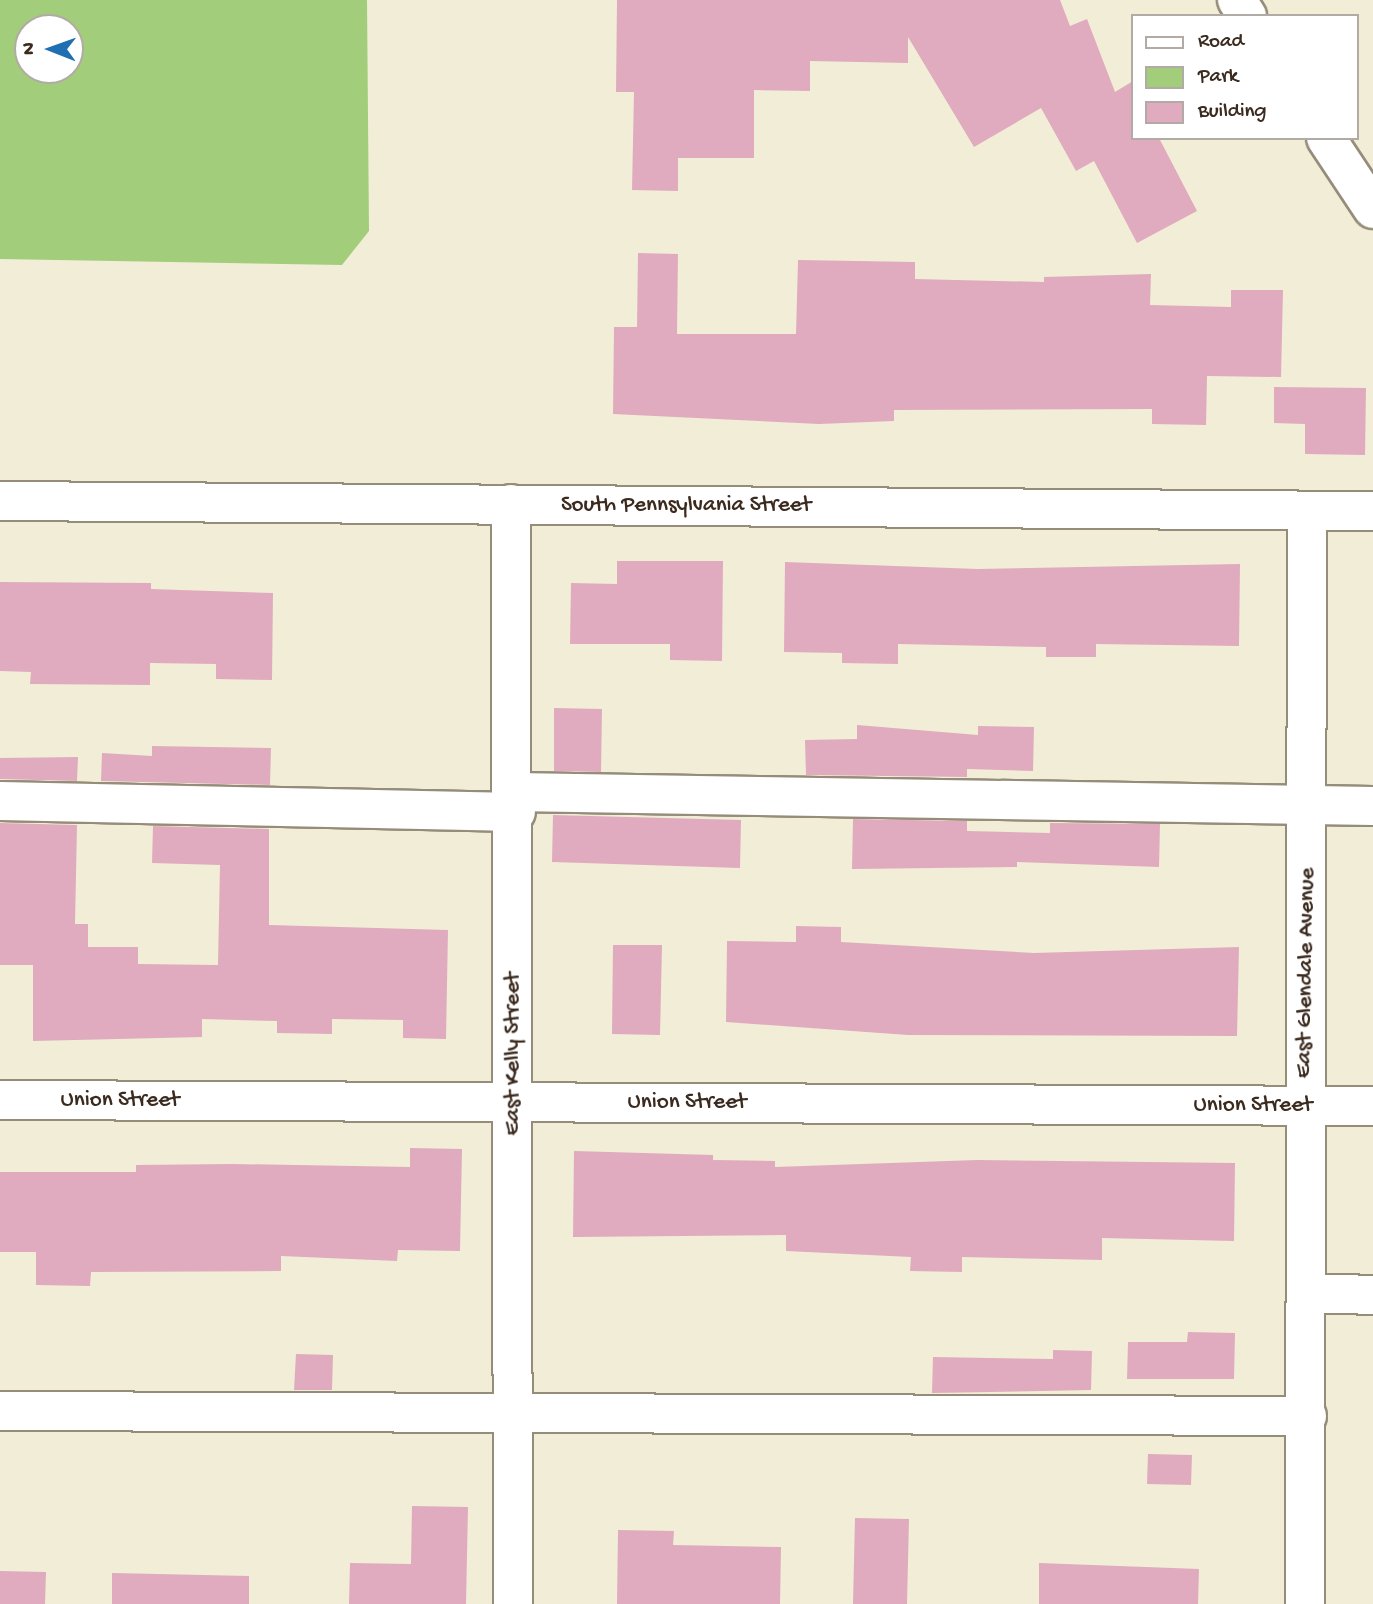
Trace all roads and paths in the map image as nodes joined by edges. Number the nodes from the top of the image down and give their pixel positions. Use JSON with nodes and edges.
{"nodes":[{"id":1,"x":1327,"y":140,"type":"edge"},
{"id":2,"x":1373,"y":209,"type":"edge"},
{"id":3,"x":0,"y":501,"type":"edge"},
{"id":4,"x":511,"y":505,"type":"junction"},
{"id":5,"x":1373,"y":510,"type":"edge"},
{"id":6,"x":1307,"y":511,"type":"junction"},
{"id":7,"x":1309,"y":801,"type":"junction"},
{"id":8,"x":0,"y":802,"type":"edge"},
{"id":9,"x":516,"y":802,"type":"junction"},
{"id":10,"x":1373,"y":806,"type":"edge"},
{"id":11,"x":0,"y":1100,"type":"edge"},
{"id":12,"x":514,"y":1102,"type":"junction"},
{"id":13,"x":1306,"y":1105,"type":"junction"},
{"id":14,"x":1373,"y":1106,"type":"edge"},
{"id":15,"x":1307,"y":1293,"type":"junction"},
{"id":16,"x":1373,"y":1294,"type":"edge"},
{"id":17,"x":0,"y":1411,"type":"edge"},
{"id":18,"x":514,"y":1415,"type":"junction"},
{"id":19,"x":1307,"y":1416,"type":"junction"},
{"id":20,"x":513,"y":1604,"type":"edge"},
{"id":21,"x":1305,"y":1604,"type":"edge"}],
"edges":[{"from":1,"to":2,"type":"street"},
{"from":3,"to":4,"type":"street","name":"South Pennsylvania Street"},
{"from":4,"to":6,"type":"street","name":"South Pennsylvania Street"},
{"from":4,"to":9,"type":"street","name":"East Kelly Street"},
{"from":5,"to":6,"type":"street","name":"South Pennsylvania Street"},
{"from":6,"to":7,"type":"street","name":"East Glendale Avenue"},
{"from":7,"to":9,"type":"street"},
{"from":7,"to":10,"type":"street"},
{"from":7,"to":13,"type":"street","name":"East Glendale Avenue"},
{"from":8,"to":9,"type":"street"},
{"from":9,"to":12,"type":"street","name":"East Kelly Street"},
{"from":11,"to":12,"type":"street","name":"Union Street"},
{"from":12,"to":13,"type":"street","name":"Union Street"},
{"from":12,"to":18,"type":"street","name":"East Kelly Street"},
{"from":13,"to":14,"type":"street","name":"Union Street"},
{"from":13,"to":15,"type":"street","name":"East Glendale Avenue"},
{"from":15,"to":16,"type":"street"},
{"from":15,"to":19,"type":"street","name":"East Glendale Avenue"},
{"from":17,"to":18,"type":"street"},
{"from":18,"to":19,"type":"street"},
{"from":18,"to":20,"type":"street","name":"East Kelly Street"},
{"from":19,"to":21,"type":"street","name":"East Glendale Avenue"}]}
